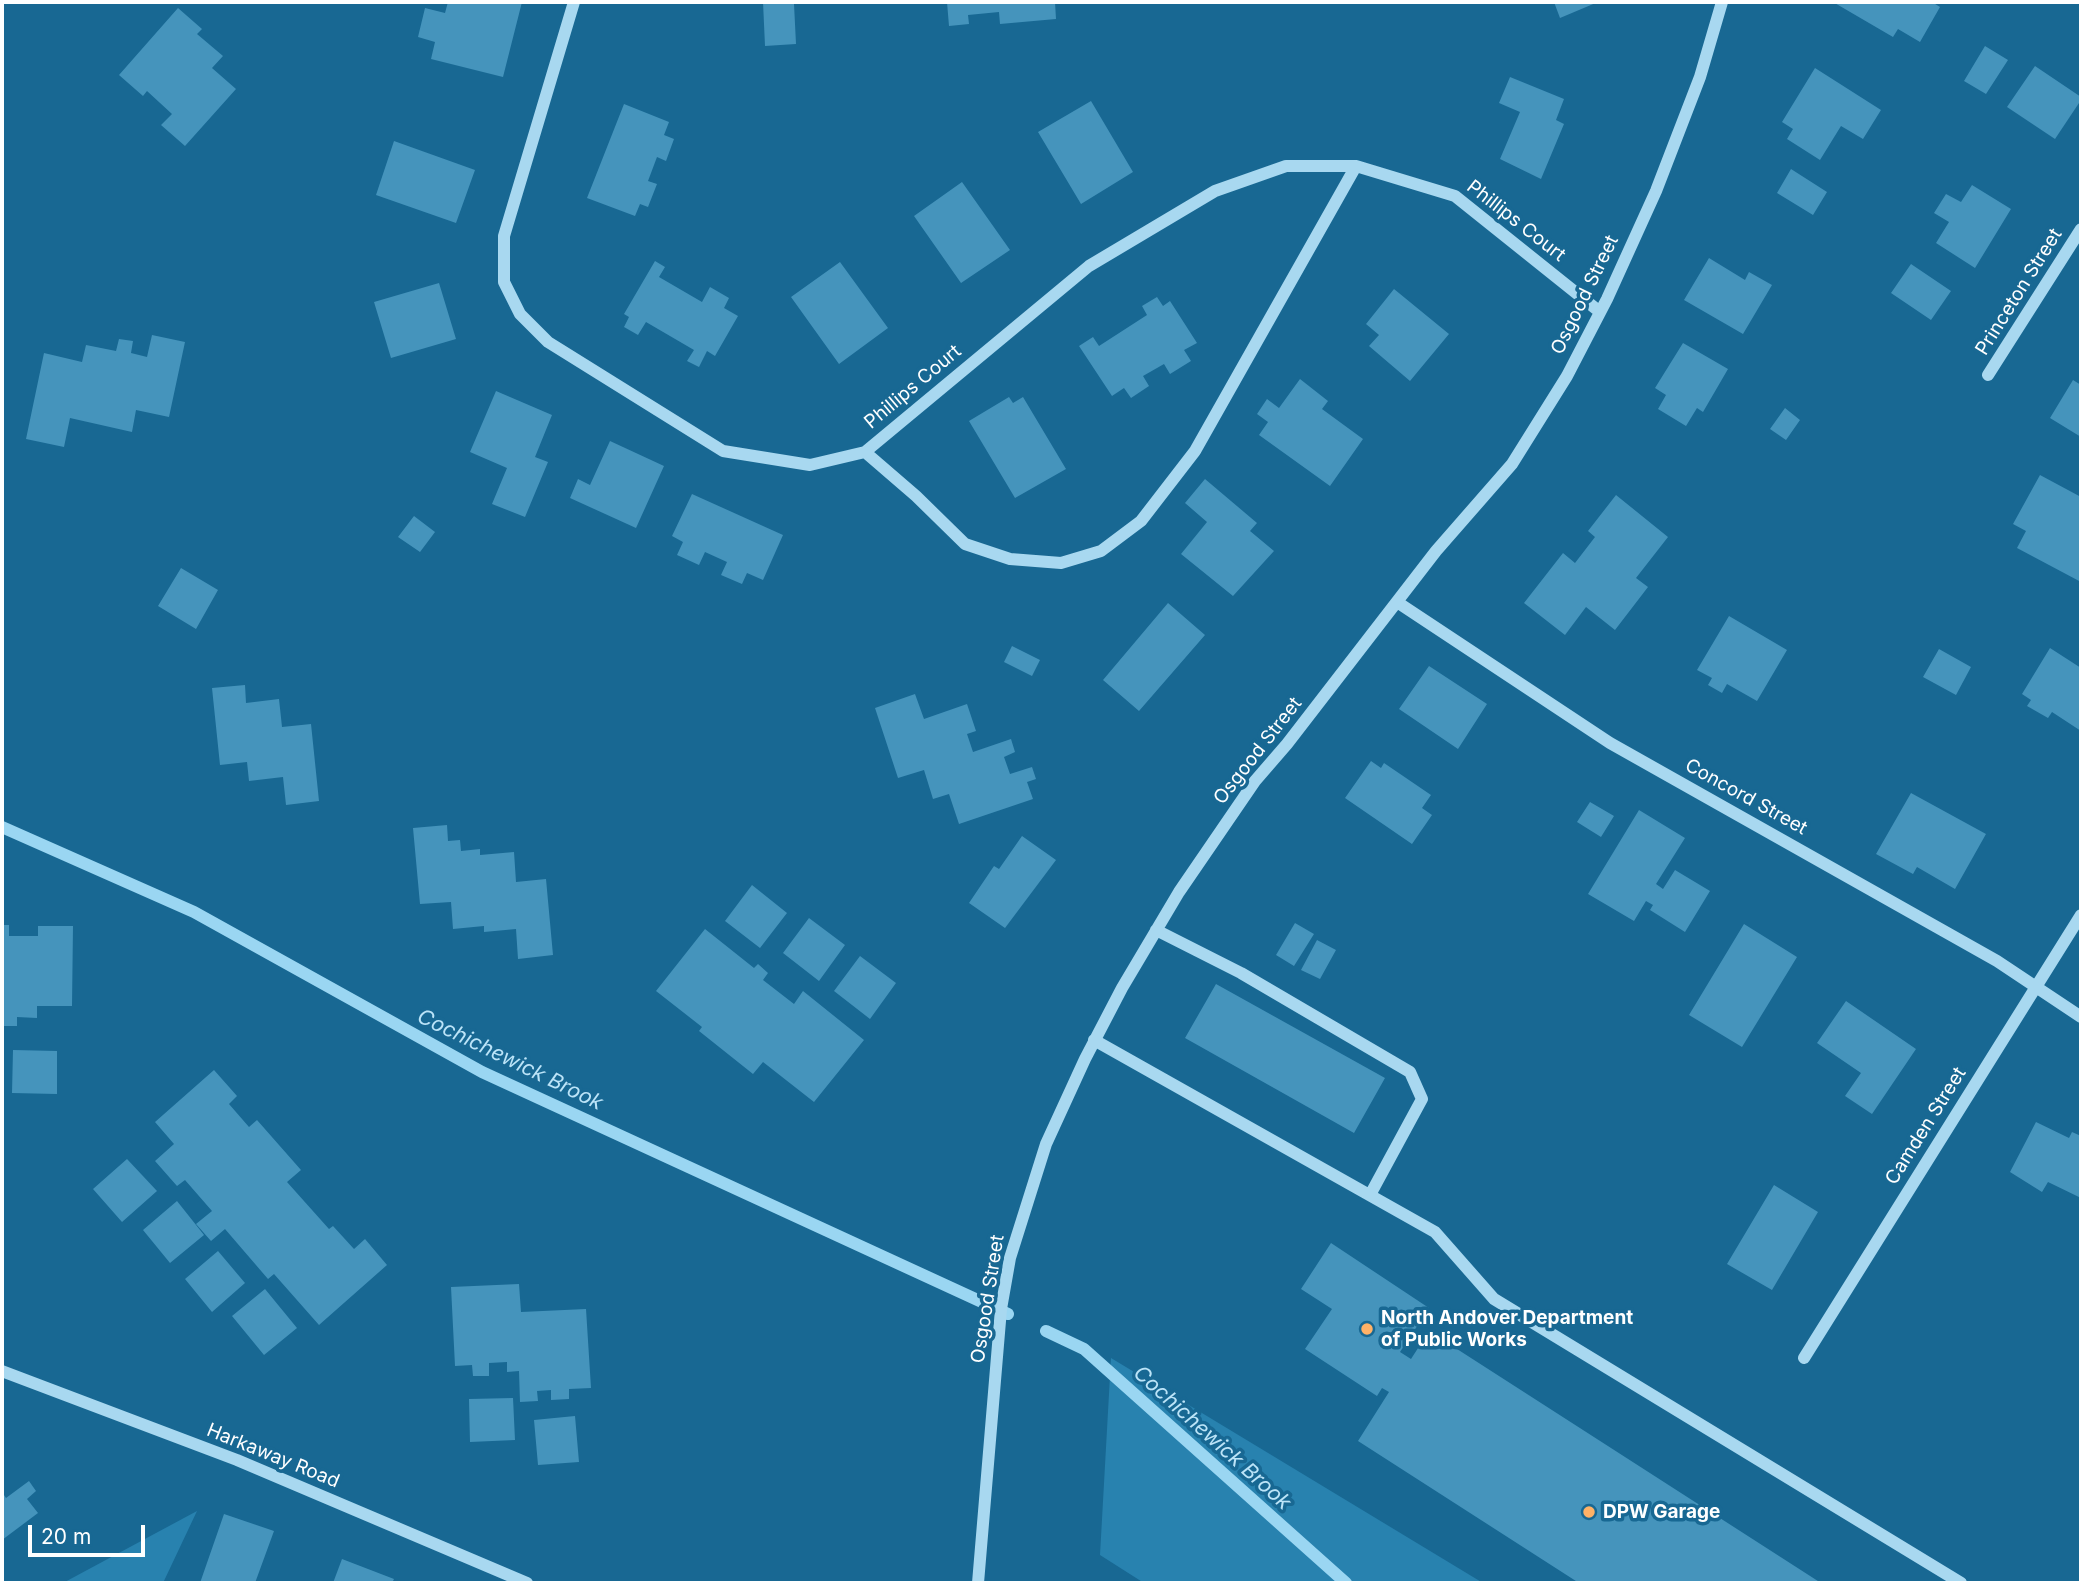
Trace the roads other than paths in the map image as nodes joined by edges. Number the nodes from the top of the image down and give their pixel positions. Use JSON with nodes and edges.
{"nodes":[{"id":1,"x":574,"y":2,"type":"edge"},
{"id":2,"x":1722,"y":2,"type":"edge"},
{"id":3,"x":1356,"y":166,"type":"junction"},
{"id":4,"x":2081,"y":229,"type":"edge"},
{"id":5,"x":1600,"y":312,"type":"junction"},
{"id":6,"x":1988,"y":375,"type":"dead end"},
{"id":7,"x":865,"y":452,"type":"junction"},
{"id":8,"x":1397,"y":602,"type":"junction"},
{"id":9,"x":2081,"y":915,"type":"edge"},
{"id":10,"x":1156,"y":930,"type":"junction"},
{"id":11,"x":2036,"y":987,"type":"junction"},
{"id":12,"x":2081,"y":1017,"type":"edge"},
{"id":13,"x":1094,"y":1040,"type":"junction"},
{"id":14,"x":1370,"y":1195,"type":"junction"},
{"id":15,"x":1804,"y":1358,"type":"dead end"},
{"id":16,"x":2,"y":1371,"type":"edge"},
{"id":17,"x":527,"y":1583,"type":"edge"},
{"id":18,"x":978,"y":1583,"type":"edge"},
{"id":19,"x":1961,"y":1583,"type":"edge"}],
"edges":[{"from":1,"to":7,"type":"street","name":"Phillips Court"},
{"from":2,"to":5,"type":"street","name":"Osgood Street"},
{"from":3,"to":5,"type":"street","name":"Phillips Court"},
{"from":3,"to":7,"type":"street","name":"Phillips Court"},
{"from":3,"to":7,"type":"street"},
{"from":4,"to":6,"type":"street","name":"Princeton Street"},
{"from":5,"to":8,"type":"street","name":"Osgood Street"},
{"from":8,"to":10,"type":"street","name":"Osgood Street"},
{"from":8,"to":11,"type":"street","name":"Concord Street"},
{"from":9,"to":11,"type":"street","name":"Camden Street"},
{"from":10,"to":13,"type":"street","name":"Osgood Street"},
{"from":10,"to":14,"type":"street"},
{"from":11,"to":12,"type":"street","name":"Concord Street"},
{"from":11,"to":15,"type":"street","name":"Camden Street"},
{"from":13,"to":14,"type":"street"},
{"from":13,"to":18,"type":"street","name":"Osgood Street"},
{"from":14,"to":19,"type":"street"},
{"from":16,"to":17,"type":"street","name":"Harkaway Road"}]}
